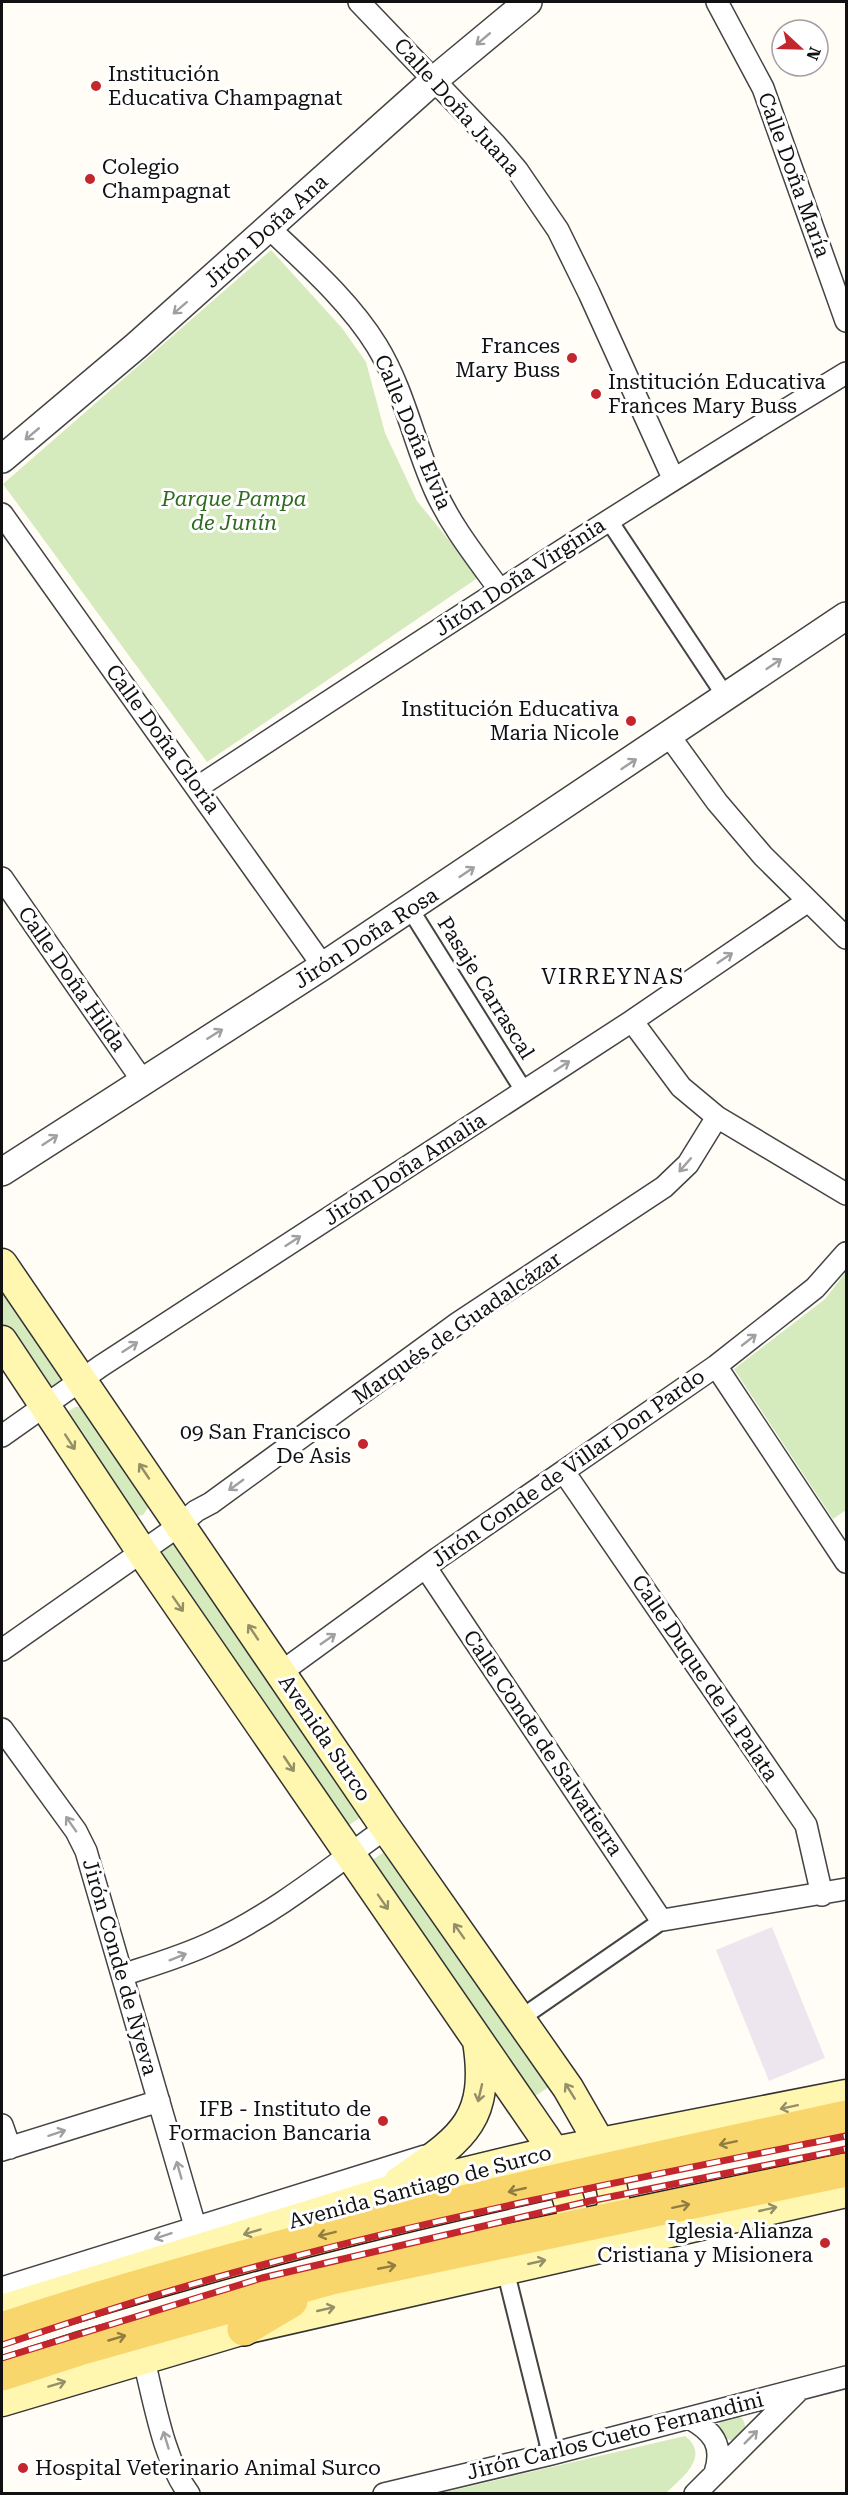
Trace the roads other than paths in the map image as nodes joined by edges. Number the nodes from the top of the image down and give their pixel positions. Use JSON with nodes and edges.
{"nodes":[{"id":1,"x":359,"y":2,"type":"edge"},
{"id":2,"x":528,"y":2,"type":"edge"},
{"id":3,"x":717,"y":2,"type":"edge"},
{"id":4,"x":434,"y":80,"type":"junction"},
{"id":5,"x":270,"y":229,"type":"junction"},
{"id":6,"x":846,"y":321,"type":"edge"},
{"id":7,"x":846,"y":373,"type":"edge"},
{"id":8,"x":2,"y":459,"type":"edge"},
{"id":9,"x":673,"y":478,"type":"junction"},
{"id":10,"x":2,"y":514,"type":"edge"},
{"id":11,"x":608,"y":519,"type":"junction"},
{"id":12,"x":499,"y":589,"type":"junction"},
{"id":13,"x":845,"y":620,"type":"edge"},
{"id":14,"x":726,"y":697,"type":"junction"},
{"id":15,"x":670,"y":736,"type":"junction"},
{"id":16,"x":198,"y":788,"type":"junction"},
{"id":17,"x":2,"y":878,"type":"edge"},
{"id":18,"x":808,"y":901,"type":"junction"},
{"id":19,"x":410,"y":909,"type":"junction"},
{"id":20,"x":846,"y":938,"type":"edge"},
{"id":21,"x":323,"y":966,"type":"junction"},
{"id":22,"x":632,"y":1021,"type":"junction"},
{"id":23,"x":142,"y":1080,"type":"junction"},
{"id":24,"x":524,"y":1091,"type":"junction"},
{"id":25,"x":717,"y":1117,"type":"junction"},
{"id":26,"x":2,"y":1172,"type":"edge"},
{"id":27,"x":846,"y":1194,"type":"edge"},
{"id":28,"x":846,"y":1253,"type":"edge"},
{"id":29,"x":2,"y":1264,"type":"edge"},
{"id":30,"x":2,"y":1341,"type":"edge"},
{"id":31,"x":716,"y":1366,"type":"junction"},
{"id":32,"x":81,"y":1380,"type":"junction"},
{"id":33,"x":46,"y":1406,"type":"junction"},
{"id":34,"x":2,"y":1436,"type":"edge"},
{"id":35,"x":564,"y":1472,"type":"junction"},
{"id":36,"x":180,"y":1525,"type":"junction"},
{"id":37,"x":142,"y":1552,"type":"junction"},
{"id":38,"x":846,"y":1562,"type":"edge"},
{"id":39,"x":426,"y":1568,"type":"junction"},
{"id":40,"x":2,"y":1650,"type":"edge"},
{"id":41,"x":280,"y":1673,"type":"junction"},
{"id":42,"x":2,"y":1729,"type":"edge"},
{"id":43,"x":386,"y":1828,"type":"junction"},
{"id":44,"x":349,"y":1854,"type":"junction"},
{"id":45,"x":846,"y":1889,"type":"edge"},
{"id":46,"x":822,"y":1895,"type":"junction"},
{"id":47,"x":662,"y":1919,"type":"junction"},
{"id":48,"x":122,"y":1975,"type":"junction"},
{"id":49,"x":521,"y":2018,"type":"junction"},
{"id":50,"x":477,"y":2036,"type":"junction"},
{"id":51,"x":846,"y":2095,"type":"edge"},
{"id":52,"x":159,"y":2101,"type":"junction"},
{"id":53,"x":846,"y":2117,"type":"edge"},
{"id":54,"x":2,"y":2125,"type":"edge"},
{"id":55,"x":5,"y":2149,"type":"edge"},
{"id":56,"x":445,"y":2150,"type":"junction"},
{"id":57,"x":604,"y":2156,"type":"junction"},
{"id":58,"x":559,"y":2166,"type":"junction"},
{"id":59,"x":846,"y":2170,"type":"edge"},
{"id":60,"x":776,"y":2185,"type":"junction"},
{"id":61,"x":385,"y":2192,"type":"junction"},
{"id":62,"x":846,"y":2192,"type":"edge"},
{"id":63,"x":590,"y":2225,"type":"junction"},
{"id":64,"x":195,"y":2226,"type":"junction"},
{"id":65,"x":505,"y":2269,"type":"junction"},
{"id":66,"x":331,"y":2278,"type":"junction"},
{"id":67,"x":2,"y":2288,"type":"edge"},
{"id":68,"x":2,"y":2310,"type":"edge"},
{"id":69,"x":2,"y":2329,"type":"edge"},
{"id":70,"x":244,"y":2329,"type":"junction"},
{"id":71,"x":143,"y":2357,"type":"junction"},
{"id":72,"x":2,"y":2374,"type":"edge"},
{"id":73,"x":846,"y":2377,"type":"edge"},
{"id":74,"x":801,"y":2388,"type":"junction"},
{"id":75,"x":2,"y":2401,"type":"edge"},
{"id":76,"x":689,"y":2418,"type":"junction"},
{"id":77,"x":551,"y":2454,"type":"junction"},
{"id":78,"x":715,"y":2473,"type":"junction"},
{"id":79,"x":189,"y":2493,"type":"edge"},
{"id":80,"x":384,"y":2493,"type":"edge"},
{"id":81,"x":695,"y":2493,"type":"edge"}],
"edges":[{"from":1,"to":4,"type":"street","name":"Calle Doña Juana"},
{"from":2,"to":4,"type":"street","name":"Jirón Doña Ana","one_way":true},
{"from":3,"to":6,"type":"street","name":"Calle Doña María"},
{"from":4,"to":5,"type":"street","name":"Jirón Doña Ana"},
{"from":4,"to":9,"type":"street","name":"Calle Doña Juana"},
{"from":5,"to":8,"type":"street","name":"Jirón Doña Ana","one_way":true},
{"from":5,"to":12,"type":"street","name":"Calle Doña Elvia"},
{"from":7,"to":9,"type":"street","name":"Jirón Doña Virginia"},
{"from":9,"to":11,"type":"street","name":"Jirón Doña Virginia"},
{"from":10,"to":16,"type":"street","name":"Calle Doña Gloria"},
{"from":11,"to":12,"type":"street","name":"Jirón Doña Virginia"},
{"from":11,"to":14,"type":"street"},
{"from":12,"to":16,"type":"street","name":"Jirón Doña Virginia"},
{"from":14,"to":13,"type":"street","name":"Jirón Doña Rosa","one_way":true},
{"from":14,"to":15,"type":"street","name":"Jirón Doña Rosa"},
{"from":15,"to":18,"type":"street"},
{"from":19,"to":15,"type":"street","name":"Jirón Doña Rosa","one_way":true},
{"from":16,"to":21,"type":"street","name":"Calle Doña Gloria"},
{"from":17,"to":23,"type":"street","name":"Calle Doña Hilda"},
{"from":18,"to":20,"type":"street"},
{"from":22,"to":18,"type":"street","name":"Jirón Doña Amalia","one_way":true},
{"from":19,"to":21,"type":"street","name":"Jirón Doña Rosa"},
{"from":19,"to":24,"type":"street","name":"Pasaje Carrascal"},
{"from":23,"to":21,"type":"street","name":"Jirón Doña Rosa","one_way":true},
{"from":24,"to":22,"type":"street","name":"Jirón Doña Amalia","one_way":true},
{"from":22,"to":25,"type":"street"},
{"from":26,"to":23,"type":"street","name":"Jirón Doña Rosa","one_way":true},
{"from":32,"to":24,"type":"street","name":"Jirón Doña Amalia","one_way":true},
{"from":25,"to":27,"type":"street"},
{"from":25,"to":36,"type":"street","name":"Marqués de Guadalcázar","one_way":true},
{"from":31,"to":28,"type":"street","name":"Jirón Conde de Villar Don Pardo","one_way":true},
{"from":29,"to":32,"type":"main road","name":"Avenida Surco"},
{"from":30,"to":33,"type":"main road"},
{"from":31,"to":35,"type":"street","name":"Jirón Conde de Villar Don Pardo"},
{"from":31,"to":38,"type":"street"},
{"from":32,"to":33,"type":"street","name":"Jirón Doña Amalia"},
{"from":36,"to":32,"type":"main road","name":"Avenida Surco","one_way":true},
{"from":33,"to":34,"type":"street","name":"Jirón Doña Amalia"},
{"from":33,"to":37,"type":"main road","one_way":true},
{"from":35,"to":39,"type":"street","name":"Jirón Conde de Villar Don Pardo"},
{"from":35,"to":46,"type":"street","name":"Calle Duque de la Palata"},
{"from":36,"to":37,"type":"street","name":"Marqués de Guadalcázar"},
{"from":41,"to":36,"type":"main road","name":"Avenida Surco","one_way":true},
{"from":37,"to":40,"type":"street","name":"Marqués de Guadalcázar"},
{"from":37,"to":44,"type":"main road","one_way":true},
{"from":41,"to":39,"type":"street","name":"Jirón Conde de Villar Don Pardo","one_way":true},
{"from":39,"to":47,"type":"street","name":"Calle Conde de Salvatierra"},
{"from":41,"to":43,"type":"main road","name":"Avenida Surco"},
{"from":48,"to":42,"type":"street","name":"Jirón Conde de Nyeva","one_way":true},
{"from":43,"to":44,"type":"street"},
{"from":49,"to":43,"type":"main road","name":"Avenida Surco","one_way":true},
{"from":48,"to":44,"type":"street","one_way":true},
{"from":44,"to":50,"type":"main road","one_way":true},
{"from":45,"to":46,"type":"street"},
{"from":46,"to":47,"type":"street"},
{"from":47,"to":49,"type":"street"},
{"from":48,"to":52,"type":"street","name":"Jirón Conde de Nyeva"},
{"from":57,"to":49,"type":"main road","name":"Avenida Surco","one_way":true},
{"from":50,"to":56,"type":"main road","one_way":true},
{"from":50,"to":58,"type":"main road"},
{"from":51,"to":57,"type":"main road","name":"Avenida Santiago de Surco","one_way":true},
{"from":55,"to":52,"type":"street","one_way":true},
{"from":64,"to":52,"type":"street","name":"Jirón Conde de Nyeva","one_way":true},
{"from":53,"to":57,"type":"main road","name":"Avenida Santiago de Surco","one_way":true},
{"from":54,"to":55,"type":"street"},
{"from":56,"to":61,"type":"main road"},
{"from":56,"to":64,"type":"street"},
{"from":57,"to":58,"type":"main road","name":"Avenida Santiago de Surco"},
{"from":57,"to":63,"type":"main road","name":"Avenida Surco"},
{"from":58,"to":61,"type":"main road","name":"Avenida Santiago de Surco"},
{"from":58,"to":63,"type":"main road"},
{"from":58,"to":69,"type":"main road","name":"Avenida Santiago de Surco","one_way":true},
{"from":59,"to":60,"type":"main road"},
{"from":60,"to":62,"type":"main road"},
{"from":63,"to":60,"type":"main road","one_way":true},
{"from":61,"to":68,"type":"main road","name":"Avenida Santiago de Surco","one_way":true},
{"from":65,"to":62,"type":"main road","one_way":true},
{"from":66,"to":63,"type":"main road","one_way":true},
{"from":64,"to":67,"type":"street","one_way":true},
{"from":70,"to":65,"type":"main road","one_way":true},
{"from":65,"to":77,"type":"street"},
{"from":66,"to":70,"type":"main road"},
{"from":72,"to":66,"type":"main road","one_way":true},
{"from":70,"to":71,"type":"main road"},
{"from":75,"to":71,"type":"main road","one_way":true},
{"from":79,"to":71,"type":"street","one_way":true},
{"from":73,"to":74,"type":"street","name":"Jirón Carlos Cueto Fernandini"},
{"from":74,"to":76,"type":"street","name":"Jirón Carlos Cueto Fernandini"},
{"from":78,"to":74,"type":"street","one_way":true},
{"from":76,"to":77,"type":"street","name":"Jirón Carlos Cueto Fernandini"},
{"from":76,"to":78,"type":"street"},
{"from":77,"to":80,"type":"street","name":"Jirón Carlos Cueto Fernandini"},
{"from":78,"to":81,"type":"street"}]}
